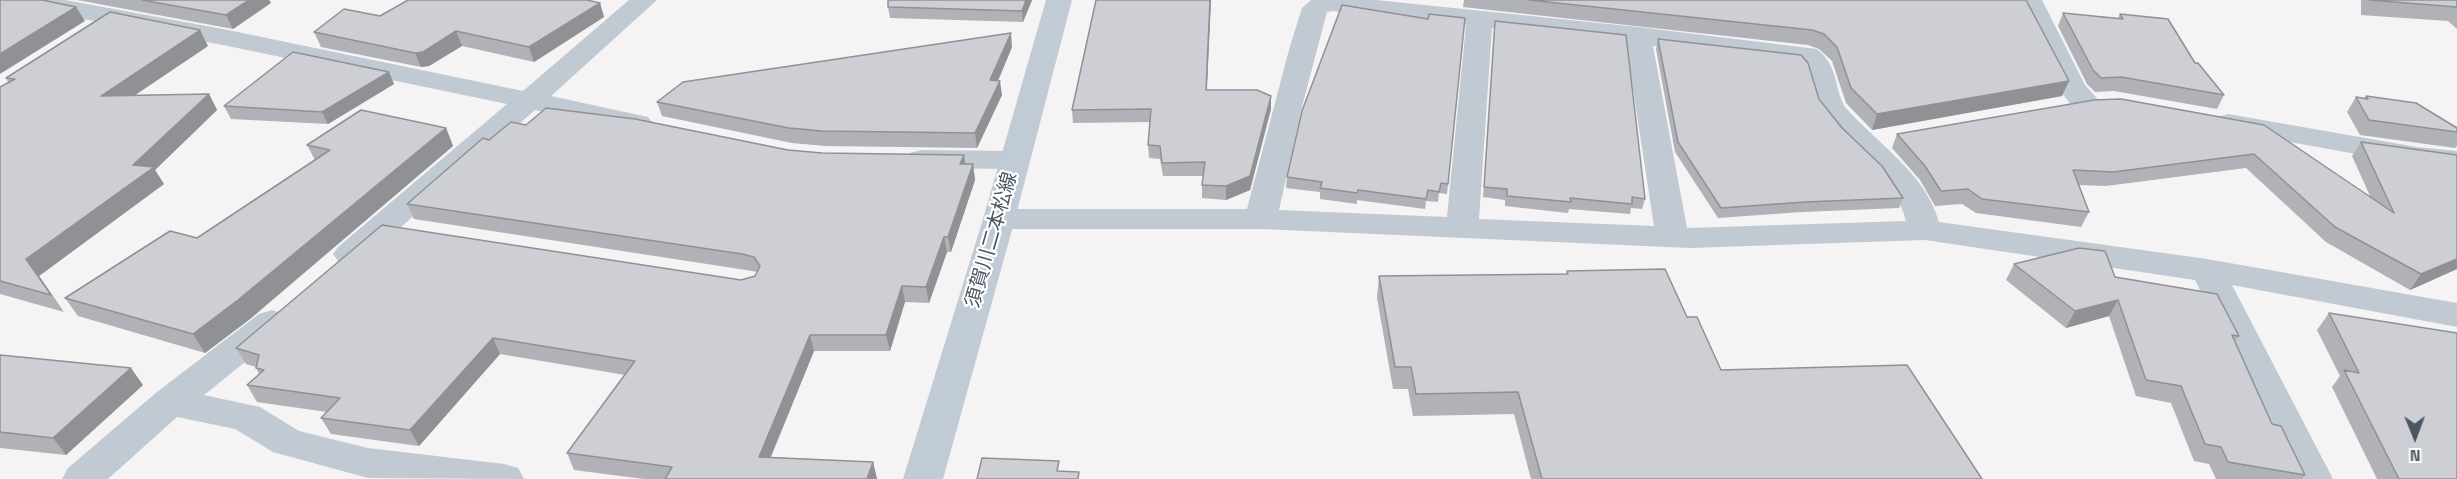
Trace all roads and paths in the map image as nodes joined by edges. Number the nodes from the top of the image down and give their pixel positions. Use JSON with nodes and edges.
{"nodes":[{"id":1,"x":24,"y":0,"type":"edge"},
{"id":2,"x":1059,"y":0,"type":"edge"},
{"id":3,"x":2029,"y":0,"type":"edge"},
{"id":4,"x":628,"y":4,"type":"edge"},
{"id":5,"x":112,"y":18,"type":"junction"},
{"id":6,"x":1480,"y":18,"type":"junction"},
{"id":7,"x":1638,"y":35,"type":"junction"},
{"id":8,"x":84,"y":36,"type":"edge"},
{"id":9,"x":528,"y":100,"type":"junction"},
{"id":10,"x":2051,"y":109,"type":"edge"},
{"id":11,"x":2197,"y":117,"type":"edge"},
{"id":12,"x":666,"y":129,"type":"edge"},
{"id":13,"x":1898,"y":136,"type":"edge"},
{"id":14,"x":1864,"y":142,"type":"junction"},
{"id":15,"x":896,"y":159,"type":"edge"},
{"id":16,"x":1015,"y":160,"type":"junction"},
{"id":17,"x":2457,"y":160,"type":"edge"},
{"id":18,"x":999,"y":219,"type":"junction"},
{"id":19,"x":1262,"y":219,"type":"junction"},
{"id":20,"x":382,"y":227,"type":"junction"},
{"id":21,"x":1462,"y":227,"type":"junction"},
{"id":22,"x":1925,"y":230,"type":"junction"},
{"id":23,"x":417,"y":233,"type":"edge"},
{"id":24,"x":1672,"y":237,"type":"junction"},
{"id":25,"x":2207,"y":270,"type":"junction"},
{"id":26,"x":328,"y":273,"type":"edge"},
{"id":27,"x":296,"y":301,"type":"edge"},
{"id":28,"x":2457,"y":315,"type":"edge"},
{"id":29,"x":170,"y":402,"type":"junction"},
{"id":30,"x":82,"y":479,"type":"edge"},
{"id":31,"x":504,"y":479,"type":"edge"},
{"id":32,"x":923,"y":479,"type":"edge"},
{"id":33,"x":2313,"y":479,"type":"edge"}],
"edges":[{"from":1,"to":5,"type":"street"},
{"from":2,"to":16,"type":"main road","name":"須賀川二本松線"},
{"from":3,"to":10,"type":"street"},
{"from":4,"to":9,"type":"street"},
{"from":5,"to":8,"type":"street"},
{"from":5,"to":9,"type":"street"},
{"from":6,"to":7,"type":"street"},
{"from":6,"to":19,"type":"street"},
{"from":6,"to":21,"type":"street"},
{"from":7,"to":14,"type":"street"},
{"from":7,"to":24,"type":"street"},
{"from":9,"to":12,"type":"street"},
{"from":9,"to":20,"type":"street"},
{"from":11,"to":17,"type":"street"},
{"from":13,"to":14,"type":"street"},
{"from":14,"to":22,"type":"street"},
{"from":15,"to":16,"type":"street"},
{"from":16,"to":18,"type":"main road","name":"須賀川二本松線"},
{"from":18,"to":19,"type":"street"},
{"from":18,"to":32,"type":"main road","name":"須賀川二本松線"},
{"from":19,"to":21,"type":"street"},
{"from":20,"to":23,"type":"street"},
{"from":20,"to":26,"type":"street"},
{"from":21,"to":24,"type":"street"},
{"from":22,"to":24,"type":"street"},
{"from":22,"to":25,"type":"street"},
{"from":25,"to":28,"type":"street"},
{"from":25,"to":33,"type":"street"},
{"from":27,"to":29,"type":"street"},
{"from":29,"to":30,"type":"street"},
{"from":29,"to":31,"type":"street"}]}
